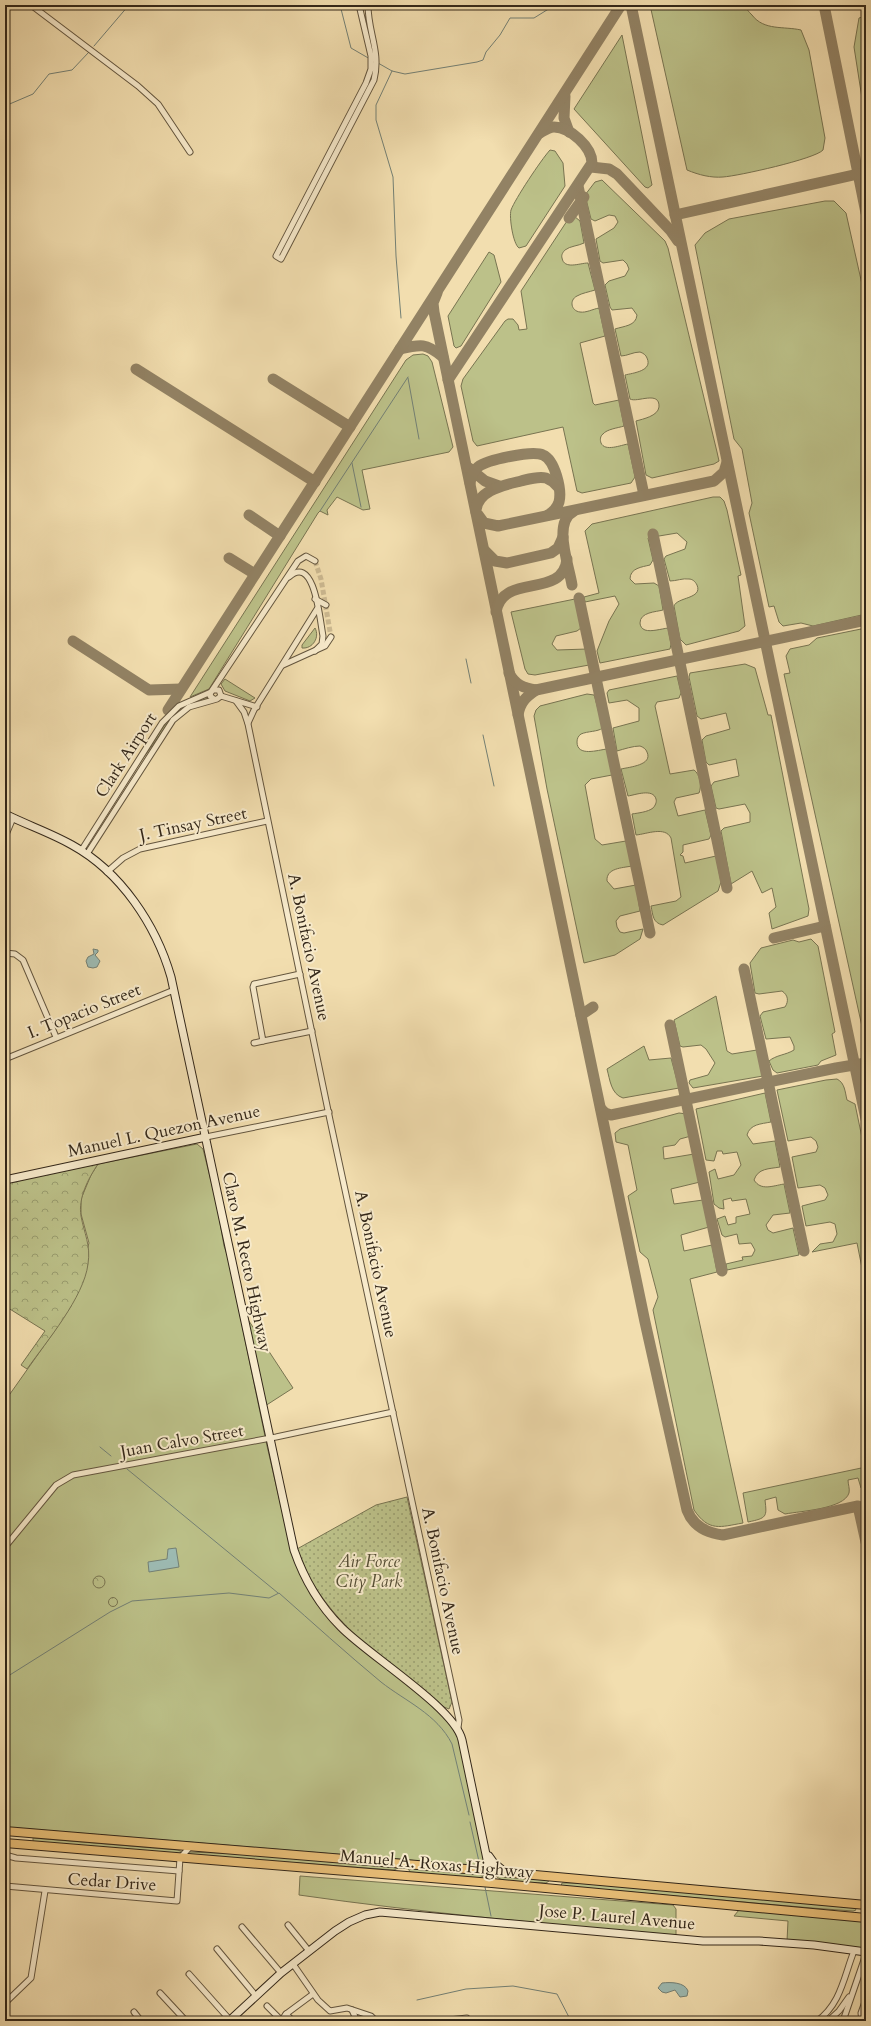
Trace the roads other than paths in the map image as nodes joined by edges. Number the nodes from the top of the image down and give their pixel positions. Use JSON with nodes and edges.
{"nodes":[{"id":1,"x":32,"y":5,"type":"edge"},
{"id":2,"x":359,"y":5,"type":"edge"},
{"id":3,"x":368,"y":5,"type":"edge"},
{"id":4,"x":190,"y":152,"type":"dead end"},
{"id":5,"x":315,"y":561,"type":"dead end"},
{"id":6,"x":285,"y":581,"type":"junction"},
{"id":7,"x":315,"y":599,"type":"junction"},
{"id":8,"x":326,"y":605,"type":"dead end"},
{"id":9,"x":317,"y":609,"type":"junction"},
{"id":10,"x":331,"y":637,"type":"dead end"},
{"id":11,"x":315,"y":651,"type":"junction"},
{"id":12,"x":283,"y":665,"type":"junction"},
{"id":13,"x":212,"y":691,"type":"junction"},
{"id":14,"x":221,"y":696,"type":"junction"},
{"id":15,"x":214,"y":699,"type":"junction"},
{"id":16,"x":236,"y":701,"type":"junction"},
{"id":17,"x":257,"y":707,"type":"junction"},
{"id":18,"x":248,"y":724,"type":"junction"},
{"id":19,"x":133,"y":770,"type":"junction"},
{"id":20,"x":138,"y":773,"type":"junction"},
{"id":21,"x":5,"y":814,"type":"edge"},
{"id":22,"x":13,"y":818,"type":"junction"},
{"id":23,"x":267,"y":821,"type":"junction"},
{"id":24,"x":5,"y":837,"type":"edge"},
{"id":25,"x":84,"y":852,"type":"junction"},
{"id":26,"x":107,"y":872,"type":"junction"},
{"id":27,"x":5,"y":953,"type":"edge"},
{"id":28,"x":300,"y":974,"type":"junction"},
{"id":29,"x":169,"y":992,"type":"junction"},
{"id":30,"x":312,"y":1031,"type":"junction"},
{"id":31,"x":56,"y":1037,"type":"junction"},
{"id":32,"x":263,"y":1041,"type":"junction"},
{"id":33,"x":254,"y":1043,"type":"dead end"},
{"id":34,"x":5,"y":1059,"type":"edge"},
{"id":35,"x":328,"y":1112,"type":"junction"},
{"id":36,"x":206,"y":1137,"type":"junction"},
{"id":37,"x":5,"y":1180,"type":"edge"},
{"id":38,"x":393,"y":1412,"type":"junction"},
{"id":39,"x":269,"y":1439,"type":"junction"},
{"id":40,"x":5,"y":1546,"type":"edge"},
{"id":41,"x":458,"y":1728,"type":"junction"},
{"id":42,"x":5,"y":1831,"type":"edge"},
{"id":43,"x":5,"y":1843,"type":"edge"},
{"id":44,"x":190,"y":1847,"type":"junction"},
{"id":45,"x":486,"y":1850,"type":"junction"},
{"id":46,"x":5,"y":1854,"type":"edge"},
{"id":47,"x":180,"y":1858,"type":"junction"},
{"id":48,"x":401,"y":1864,"type":"junction"},
{"id":49,"x":178,"y":1871,"type":"junction"},
{"id":50,"x":490,"y":1871,"type":"junction"},
{"id":51,"x":506,"y":1873,"type":"junction"},
{"id":52,"x":401,"y":1876,"type":"junction"},
{"id":53,"x":554,"y":1877,"type":"junction"},
{"id":54,"x":492,"y":1883,"type":"junction"},
{"id":55,"x":5,"y":1886,"type":"edge"},
{"id":56,"x":554,"y":1890,"type":"junction"},
{"id":57,"x":46,"y":1891,"type":"junction"},
{"id":58,"x":863,"y":1905,"type":"edge"},
{"id":59,"x":863,"y":1917,"type":"edge"},
{"id":60,"x":288,"y":1926,"type":"dead end"},
{"id":61,"x":242,"y":1927,"type":"dead end"},
{"id":62,"x":218,"y":1949,"type":"dead end"},
{"id":63,"x":309,"y":1951,"type":"junction"},
{"id":64,"x":854,"y":1951,"type":"junction"},
{"id":65,"x":866,"y":1953,"type":"edge"},
{"id":66,"x":865,"y":1963,"type":"edge"},
{"id":67,"x":293,"y":1964,"type":"junction"},
{"id":68,"x":281,"y":1973,"type":"junction"},
{"id":69,"x":189,"y":1974,"type":"dead end"},
{"id":70,"x":160,"y":1993,"type":"dead end"},
{"id":71,"x":313,"y":1994,"type":"junction"},
{"id":72,"x":256,"y":1996,"type":"junction"},
{"id":73,"x":866,"y":1998,"type":"edge"},
{"id":74,"x":852,"y":1999,"type":"junction"},
{"id":75,"x":5,"y":2003,"type":"edge"},
{"id":76,"x":267,"y":2006,"type":"dead end"},
{"id":77,"x":352,"y":2010,"type":"junction"},
{"id":78,"x":134,"y":2012,"type":"dead end"},
{"id":79,"x":286,"y":2014,"type":"junction"},
{"id":80,"x":844,"y":2018,"type":"edge"},
{"id":81,"x":229,"y":2020,"type":"edge"},
{"id":82,"x":141,"y":2021,"type":"edge"},
{"id":83,"x":186,"y":2021,"type":"edge"},
{"id":84,"x":281,"y":2021,"type":"edge"},
{"id":85,"x":294,"y":2021,"type":"edge"},
{"id":86,"x":356,"y":2021,"type":"edge"},
{"id":87,"x":376,"y":2021,"type":"edge"},
{"id":88,"x":440,"y":2021,"type":"edge"},
{"id":89,"x":468,"y":2021,"type":"edge"},
{"id":90,"x":817,"y":2021,"type":"edge"},
{"id":91,"x":828,"y":2021,"type":"edge"},
{"id":92,"x":862,"y":2021,"type":"edge"}],
"edges":[{"from":1,"to":4,"type":"street"},
{"from":2,"to":3,"type":"street"},
{"from":5,"to":6,"type":"street"},
{"from":6,"to":7,"type":"street"},
{"from":6,"to":13,"type":"street"},
{"from":7,"to":8,"type":"street"},
{"from":7,"to":9,"type":"street"},
{"from":9,"to":11,"type":"street"},
{"from":9,"to":12,"type":"street"},
{"from":10,"to":11,"type":"street"},
{"from":11,"to":12,"type":"street"},
{"from":12,"to":17,"type":"street"},
{"from":13,"to":14,"type":"street"},
{"from":13,"to":15,"type":"street"},
{"from":13,"to":19,"type":"street","name":"Clark Airport"},
{"from":14,"to":15,"type":"street"},
{"from":14,"to":16,"type":"street"},
{"from":15,"to":20,"type":"street","name":"Clark Airport"},
{"from":16,"to":17,"type":"street"},
{"from":16,"to":18,"type":"street","name":"A. Bonifacio Avenue"},
{"from":17,"to":18,"type":"street"},
{"from":18,"to":23,"type":"street","name":"A. Bonifacio Avenue"},
{"from":19,"to":20,"type":"street"},
{"from":19,"to":25,"type":"street","name":"Clark Airport"},
{"from":20,"to":25,"type":"street","name":"Clark Airport"},
{"from":21,"to":22,"type":"main road","name":"Claro M. Recto Highway"},
{"from":22,"to":24,"type":"street"},
{"from":22,"to":25,"type":"main road","name":"Claro M. Recto Highway"},
{"from":23,"to":26,"type":"street","name":"J. Tinsay Street"},
{"from":23,"to":28,"type":"street","name":"A. Bonifacio Avenue"},
{"from":25,"to":26,"type":"main road","name":"Claro M. Recto Highway"},
{"from":26,"to":29,"type":"main road","name":"Claro M. Recto Highway"},
{"from":27,"to":31,"type":"street"},
{"from":28,"to":30,"type":"street","name":"A. Bonifacio Avenue"},
{"from":28,"to":32,"type":"street"},
{"from":29,"to":31,"type":"street","name":"I. Topacio Street"},
{"from":29,"to":36,"type":"main road","name":"Claro M. Recto Highway"},
{"from":30,"to":32,"type":"street"},
{"from":30,"to":35,"type":"street","name":"A. Bonifacio Avenue"},
{"from":31,"to":34,"type":"street","name":"I. Topacio Street"},
{"from":32,"to":33,"type":"street"},
{"from":35,"to":36,"type":"street","name":"Manuel L. Quezon Avenue"},
{"from":35,"to":38,"type":"street","name":"A. Bonifacio Avenue"},
{"from":36,"to":37,"type":"main road","name":"Manuel L. Quezon Avenue"},
{"from":36,"to":39,"type":"main road","name":"Claro M. Recto Highway"},
{"from":38,"to":39,"type":"street","name":"Juan Calvo Street"},
{"from":38,"to":41,"type":"street","name":"A. Bonifacio Avenue"},
{"from":39,"to":40,"type":"street","name":"Juan Calvo Street"},
{"from":39,"to":41,"type":"main road","name":"Claro M. Recto Highway"},
{"from":41,"to":45,"type":"main road","name":"A. Bonifacio Avenue"},
{"from":42,"to":44,"type":"main road","name":"Manuel A. Roxas Highway"},
{"from":43,"to":47,"type":"main road","name":"Manuel A. Roxas Highway"},
{"from":44,"to":47,"type":"street"},
{"from":44,"to":48,"type":"main road","name":"Manuel A. Roxas Highway"},
{"from":45,"to":50,"type":"main road","name":"A. Bonifacio Avenue"},
{"from":45,"to":51,"type":"main road","name":"A. Bonifacio Avenue"},
{"from":46,"to":49,"type":"street"},
{"from":47,"to":49,"type":"street"},
{"from":47,"to":52,"type":"main road","name":"Manuel A. Roxas Highway"},
{"from":48,"to":50,"type":"main road","name":"Manuel A. Roxas Highway"},
{"from":48,"to":52,"type":"main road"},
{"from":49,"to":57,"type":"street","name":"Cedar Drive"},
{"from":50,"to":51,"type":"main road","name":"Manuel A. Roxas Highway"},
{"from":50,"to":54,"type":"main road","name":"A. Bonifacio Avenue"},
{"from":51,"to":53,"type":"main road","name":"Manuel A. Roxas Highway"},
{"from":52,"to":54,"type":"main road","name":"Manuel A. Roxas Highway"},
{"from":53,"to":56,"type":"main road"},
{"from":53,"to":58,"type":"main road","name":"Manuel A. Roxas Highway"},
{"from":54,"to":56,"type":"main road","name":"Manuel A. Roxas Highway"},
{"from":55,"to":57,"type":"street","name":"Cedar Drive"},
{"from":56,"to":59,"type":"main road","name":"Manuel A. Roxas Highway"},
{"from":57,"to":75,"type":"street","name":"Cedar Drive"},
{"from":58,"to":59,"type":"main road"},
{"from":60,"to":63,"type":"street"},
{"from":61,"to":68,"type":"street"},
{"from":62,"to":72,"type":"street"},
{"from":63,"to":64,"type":"main road","name":"Jose P. Laurel Avenue"},
{"from":63,"to":67,"type":"main road"},
{"from":64,"to":65,"type":"main road","name":"Jose P. Laurel Avenue"},
{"from":64,"to":90,"type":"street"},
{"from":65,"to":66,"type":"street"},
{"from":66,"to":74,"type":"street"},
{"from":67,"to":68,"type":"main road"},
{"from":67,"to":71,"type":"street"},
{"from":68,"to":72,"type":"main road"},
{"from":69,"to":81,"type":"street"},
{"from":70,"to":83,"type":"street"},
{"from":71,"to":77,"type":"street"},
{"from":71,"to":79,"type":"street"},
{"from":72,"to":81,"type":"main road"},
{"from":73,"to":92,"type":"street"},
{"from":74,"to":80,"type":"street"},
{"from":74,"to":91,"type":"street"},
{"from":76,"to":84,"type":"street"},
{"from":77,"to":86,"type":"street"},
{"from":77,"to":87,"type":"street"},
{"from":78,"to":82,"type":"street"},
{"from":79,"to":84,"type":"street"},
{"from":79,"to":85,"type":"street"},
{"from":88,"to":89,"type":"street"}]}
